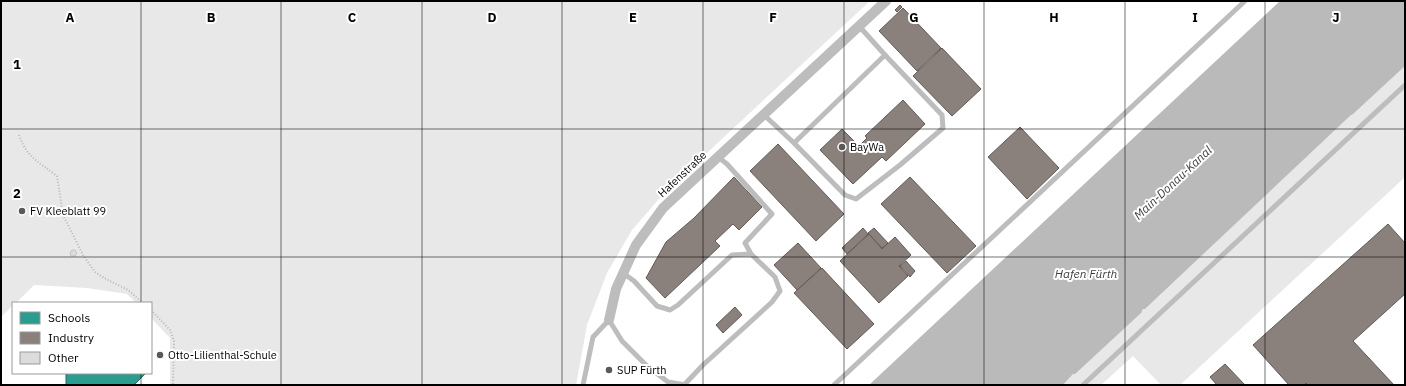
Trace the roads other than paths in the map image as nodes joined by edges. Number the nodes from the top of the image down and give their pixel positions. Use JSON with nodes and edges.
{"nodes":[{"id":1,"x":886,"y":1,"type":"edge"},
{"id":2,"x":1245,"y":1,"type":"edge"},
{"id":3,"x":859,"y":26,"type":"junction"},
{"id":4,"x":886,"y":55,"type":"junction"},
{"id":5,"x":1405,"y":85,"type":"edge"},
{"id":6,"x":764,"y":115,"type":"junction"},
{"id":7,"x":794,"y":143,"type":"junction"},
{"id":8,"x":718,"y":157,"type":"junction"},
{"id":9,"x":751,"y":254,"type":"junction"},
{"id":10,"x":624,"y":272,"type":"junction"},
{"id":11,"x":609,"y":320,"type":"junction"},
{"id":12,"x":583,"y":385,"type":"edge"},
{"id":13,"x":685,"y":385,"type":"edge"},
{"id":14,"x":834,"y":385,"type":"edge"},
{"id":15,"x":1083,"y":385,"type":"edge"}],
"edges":[{"from":1,"to":3,"type":"street","name":"Hafenstraße"},
{"from":2,"to":14,"type":"lane"},
{"from":3,"to":4,"type":"lane"},
{"from":3,"to":6,"type":"street","name":"Hafenstraße"},
{"from":4,"to":7,"type":"lane"},
{"from":4,"to":7,"type":"lane"},
{"from":5,"to":15,"type":"lane"},
{"from":6,"to":7,"type":"lane"},
{"from":6,"to":8,"type":"street","name":"Hafenstraße"},
{"from":8,"to":9,"type":"lane"},
{"from":8,"to":10,"type":"street","name":"Hafenstraße"},
{"from":9,"to":10,"type":"lane"},
{"from":9,"to":13,"type":"lane"},
{"from":10,"to":11,"type":"street","name":"Hafenstraße"},
{"from":11,"to":12,"type":"lane"},
{"from":11,"to":13,"type":"lane"}]}
